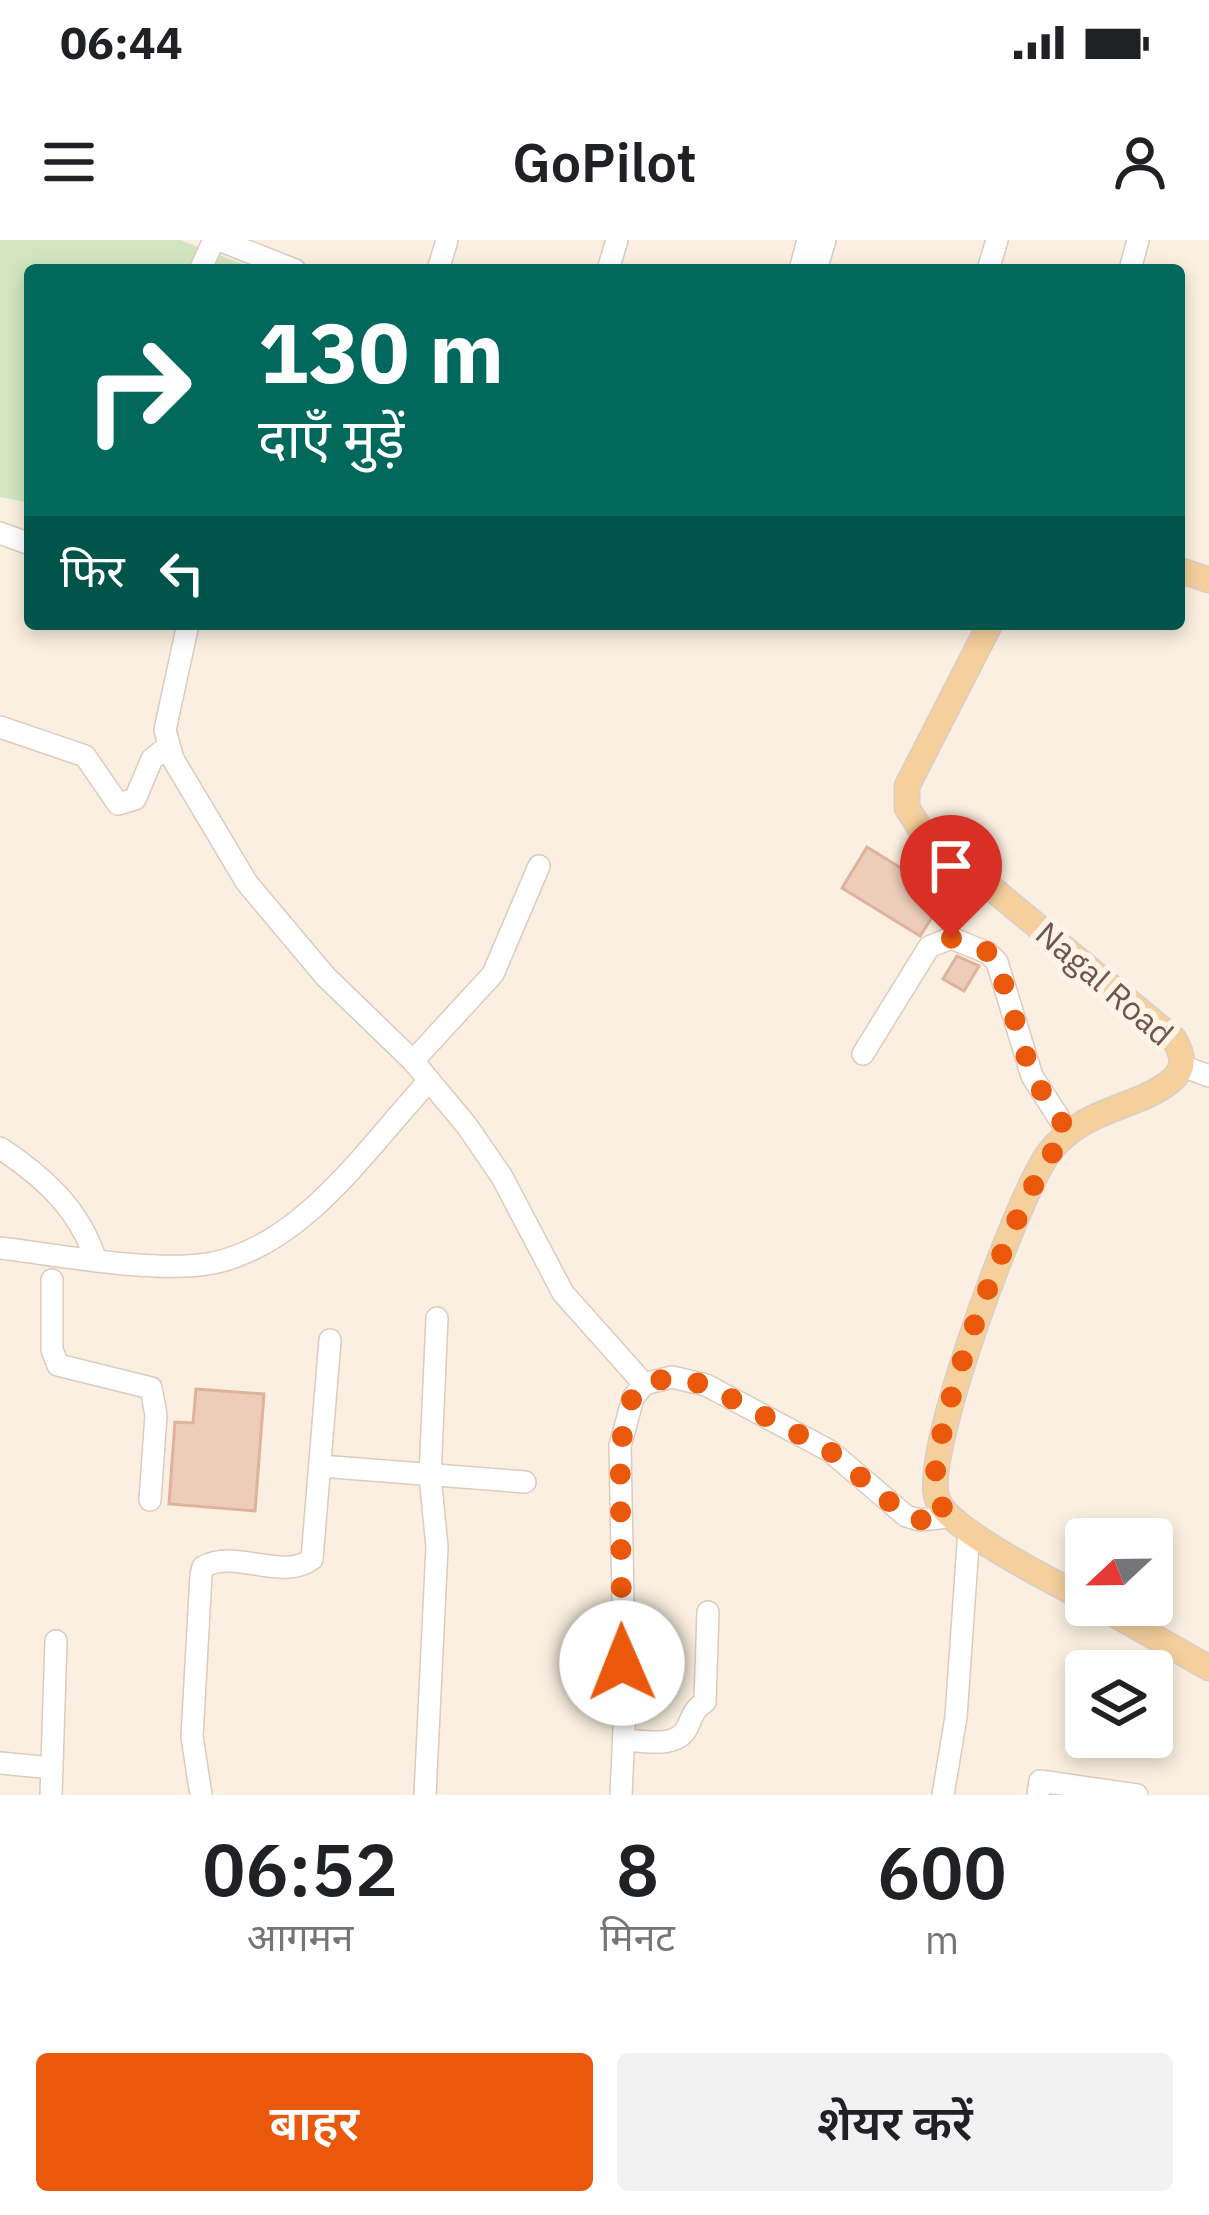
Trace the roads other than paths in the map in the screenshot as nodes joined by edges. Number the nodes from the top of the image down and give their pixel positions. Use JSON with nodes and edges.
{"nodes":[{"id":1,"x":216,"y":240,"type":"edge"},
{"id":2,"x":279,"y":264,"type":"edge"},
{"id":3,"x":187,"y":630,"type":"edge"},
{"id":4,"x":986,"y":630,"type":"edge"},
{"id":5,"x":0,"y":727,"type":"edge"},
{"id":6,"x":167,"y":747,"type":"junction"},
{"id":7,"x":539,"y":866,"type":"dead end"},
{"id":8,"x":862,"y":1054,"type":"dead end"},
{"id":9,"x":413,"y":1061,"type":"junction"},
{"id":10,"x":1182,"y":1066,"type":"junction"},
{"id":11,"x":1209,"y":1076,"type":"edge"},
{"id":12,"x":429,"y":1081,"type":"junction"},
{"id":13,"x":1068,"y":1132,"type":"junction"},
{"id":14,"x":0,"y":1148,"type":"edge"},
{"id":15,"x":0,"y":1248,"type":"edge"},
{"id":16,"x":95,"y":1258,"type":"junction"},
{"id":17,"x":53,"y":1267,"type":"junction"},
{"id":18,"x":437,"y":1318,"type":"dead end"},
{"id":19,"x":330,"y":1340,"type":"dead end"},
{"id":20,"x":644,"y":1384,"type":"junction"},
{"id":21,"x":320,"y":1466,"type":"junction"},
{"id":22,"x":430,"y":1476,"type":"junction"},
{"id":23,"x":524,"y":1482,"type":"dead end"},
{"id":24,"x":150,"y":1500,"type":"dead end"},
{"id":25,"x":959,"y":1523,"type":"junction"},
{"id":26,"x":1065,"y":1586,"type":"edge"},
{"id":27,"x":708,"y":1612,"type":"dead end"},
{"id":28,"x":1134,"y":1626,"type":"edge"},
{"id":29,"x":56,"y":1641,"type":"dead end"},
{"id":30,"x":1209,"y":1668,"type":"edge"},
{"id":31,"x":624,"y":1740,"type":"junction"},
{"id":32,"x":0,"y":1763,"type":"edge"},
{"id":33,"x":52,"y":1768,"type":"junction"},
{"id":34,"x":51,"y":1795,"type":"edge"},
{"id":35,"x":201,"y":1795,"type":"edge"},
{"id":36,"x":425,"y":1795,"type":"edge"},
{"id":37,"x":621,"y":1795,"type":"edge"},
{"id":38,"x":943,"y":1795,"type":"edge"},
{"id":39,"x":1038,"y":1795,"type":"edge"},
{"id":40,"x":1137,"y":1795,"type":"edge"}],
"edges":[{"from":1,"to":2,"type":"street"},
{"from":3,"to":6,"type":"street"},
{"from":4,"to":10,"type":"main road","name":"Nagal Road"},
{"from":5,"to":6,"type":"street"},
{"from":6,"to":9,"type":"street"},
{"from":7,"to":9,"type":"street"},
{"from":8,"to":13,"type":"street"},
{"from":9,"to":12,"type":"street"},
{"from":10,"to":11,"type":"street"},
{"from":10,"to":13,"type":"main road","name":"Nagal Road"},
{"from":12,"to":16,"type":"street"},
{"from":12,"to":20,"type":"street"},
{"from":13,"to":25,"type":"main road","name":"Nagal Road"},
{"from":14,"to":16,"type":"street"},
{"from":15,"to":17,"type":"street"},
{"from":16,"to":17,"type":"street"},
{"from":17,"to":24,"type":"street"},
{"from":18,"to":22,"type":"street"},
{"from":19,"to":21,"type":"street"},
{"from":20,"to":25,"type":"street"},
{"from":20,"to":31,"type":"street"},
{"from":21,"to":22,"type":"street"},
{"from":21,"to":35,"type":"street"},
{"from":22,"to":23,"type":"street"},
{"from":22,"to":36,"type":"street"},
{"from":25,"to":26,"type":"main road"},
{"from":25,"to":38,"type":"street"},
{"from":27,"to":31,"type":"street"},
{"from":28,"to":30,"type":"main road"},
{"from":29,"to":33,"type":"street"},
{"from":31,"to":37,"type":"street"},
{"from":32,"to":33,"type":"street"},
{"from":33,"to":34,"type":"street"},
{"from":39,"to":40,"type":"street"}]}
